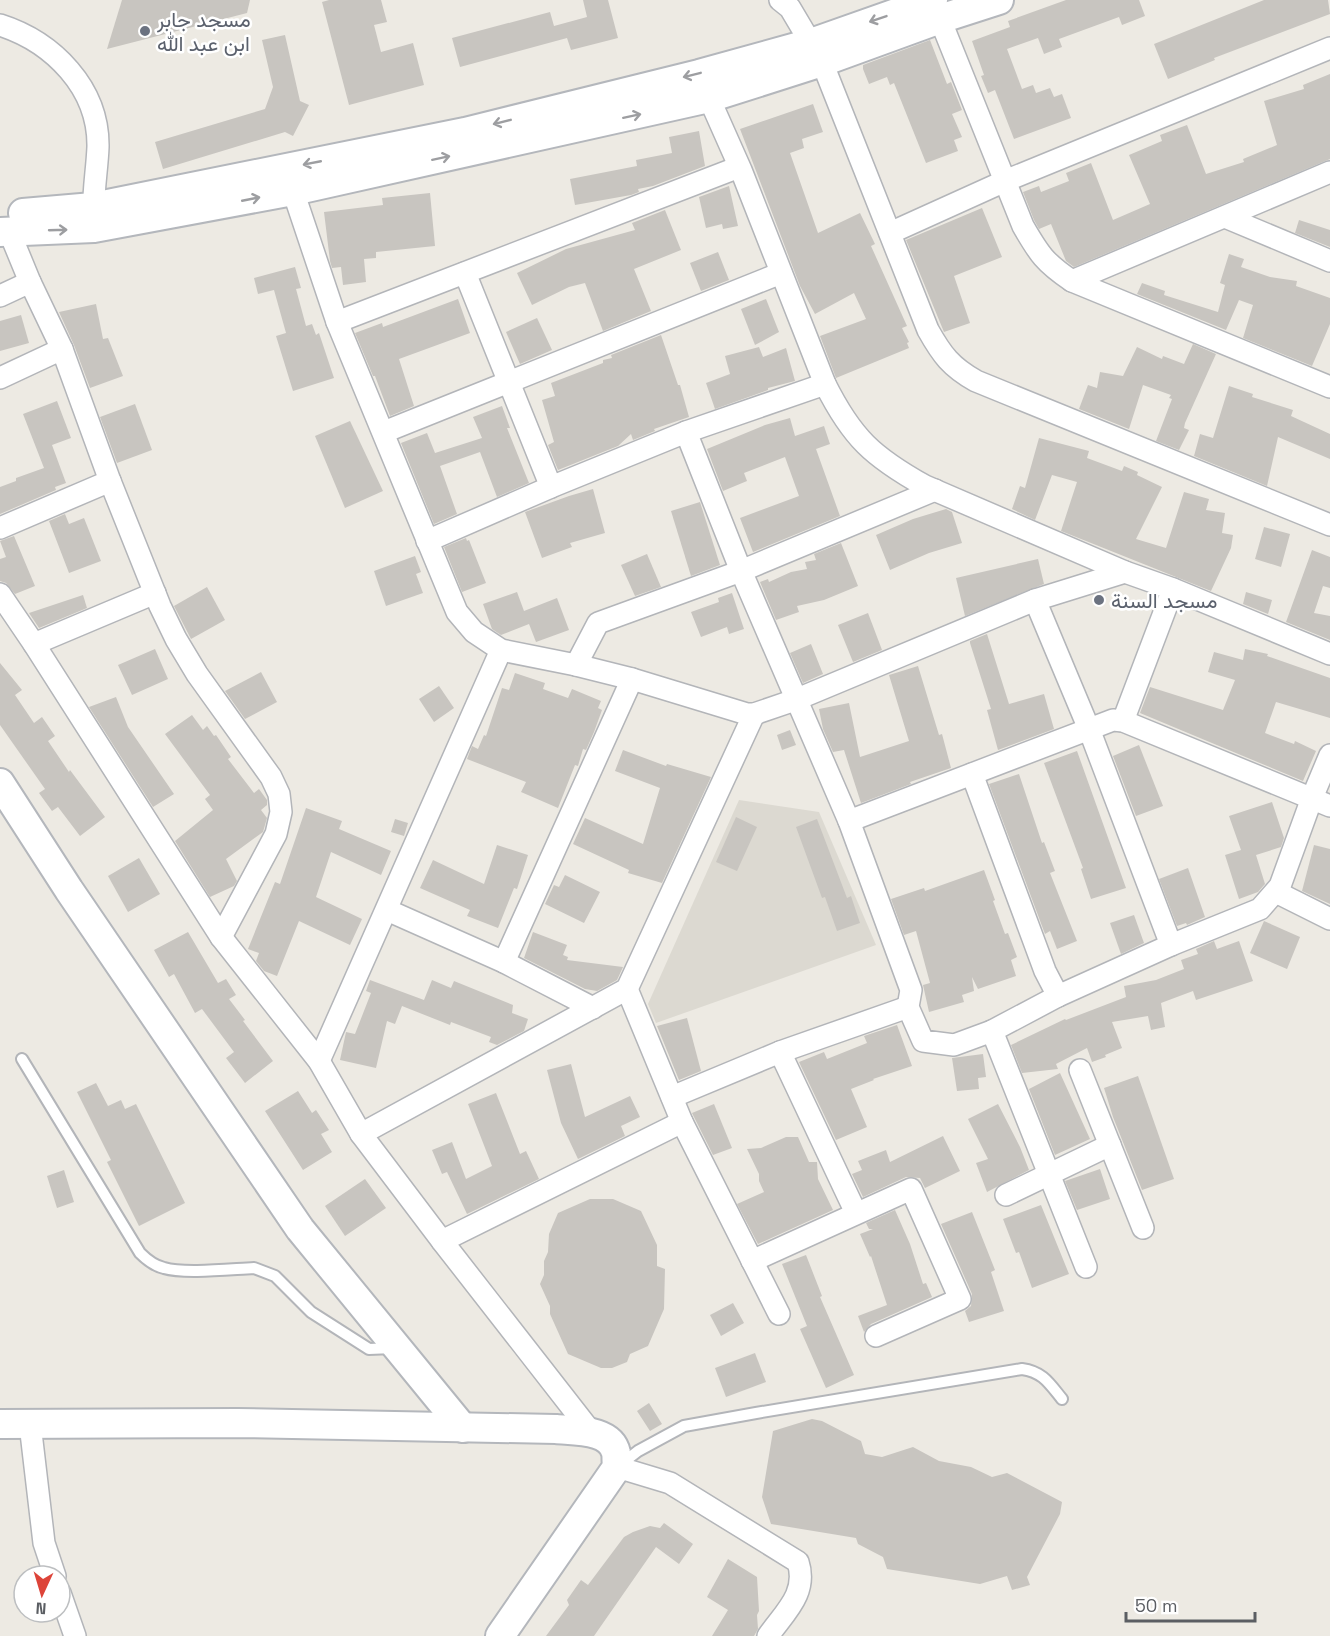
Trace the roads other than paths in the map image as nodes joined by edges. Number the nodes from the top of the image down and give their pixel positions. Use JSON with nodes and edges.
{"nodes":[{"id":1,"x":780,"y":0,"type":"edge"},
{"id":2,"x":999,"y":0,"type":"edge"},
{"id":3,"x":937,"y":9,"type":"edge"},
{"id":4,"x":0,"y":25,"type":"edge"},
{"id":5,"x":1330,"y":48,"type":"edge"},
{"id":6,"x":817,"y":53,"type":"junction"},
{"id":7,"x":709,"y":98,"type":"junction"},
{"id":8,"x":739,"y":167,"type":"junction"},
{"id":9,"x":1330,"y":172,"type":"edge"},
{"id":10,"x":1005,"y":181,"type":"junction"},
{"id":11,"x":292,"y":191,"type":"junction"},
{"id":12,"x":1225,"y":217,"type":"junction"},
{"id":13,"x":93,"y":218,"type":"junction"},
{"id":14,"x":3,"y":226,"type":"edge"},
{"id":15,"x":890,"y":233,"type":"junction"},
{"id":16,"x":1330,"y":261,"type":"edge"},
{"id":17,"x":465,"y":273,"type":"junction"},
{"id":18,"x":781,"y":273,"type":"junction"},
{"id":19,"x":1072,"y":281,"type":"junction"},
{"id":20,"x":30,"y":282,"type":"junction"},
{"id":21,"x":0,"y":296,"type":"edge"},
{"id":22,"x":337,"y":322,"type":"junction"},
{"id":23,"x":62,"y":349,"type":"junction"},
{"id":24,"x":0,"y":378,"type":"edge"},
{"id":25,"x":510,"y":382,"type":"junction"},
{"id":26,"x":825,"y":384,"type":"junction"},
{"id":27,"x":1330,"y":387,"type":"edge"},
{"id":28,"x":384,"y":432,"type":"junction"},
{"id":29,"x":686,"y":432,"type":"junction"},
{"id":30,"x":110,"y":481,"type":"junction"},
{"id":31,"x":551,"y":486,"type":"junction"},
{"id":32,"x":935,"y":490,"type":"junction"},
{"id":33,"x":1330,"y":525,"type":"edge"},
{"id":34,"x":0,"y":528,"type":"edge"},
{"id":35,"x":427,"y":541,"type":"junction"},
{"id":36,"x":741,"y":571,"type":"junction"},
{"id":37,"x":1125,"y":572,"type":"junction"},
{"id":38,"x":1173,"y":589,"type":"junction"},
{"id":39,"x":155,"y":593,"type":"junction"},
{"id":40,"x":0,"y":594,"type":"edge"},
{"id":41,"x":1035,"y":600,"type":"junction"},
{"id":42,"x":34,"y":644,"type":"junction"},
{"id":43,"x":501,"y":650,"type":"junction"},
{"id":44,"x":1330,"y":654,"type":"edge"},
{"id":45,"x":576,"y":665,"type":"junction"},
{"id":46,"x":632,"y":680,"type":"junction"},
{"id":47,"x":795,"y":700,"type":"junction"},
{"id":48,"x":754,"y":714,"type":"junction"},
{"id":49,"x":1123,"y":721,"type":"junction"},
{"id":50,"x":1089,"y":729,"type":"junction"},
{"id":51,"x":1330,"y":755,"type":"edge"},
{"id":52,"x":972,"y":774,"type":"junction"},
{"id":53,"x":0,"y":783,"type":"edge"},
{"id":54,"x":1321,"y":802,"type":"edge"},
{"id":55,"x":849,"y":821,"type":"junction"},
{"id":56,"x":1276,"y":892,"type":"junction"},
{"id":57,"x":387,"y":910,"type":"junction"},
{"id":58,"x":1330,"y":919,"type":"edge"},
{"id":59,"x":221,"y":937,"type":"junction"},
{"id":60,"x":1171,"y":945,"type":"junction"},
{"id":61,"x":504,"y":962,"type":"junction"},
{"id":62,"x":627,"y":989,"type":"junction"},
{"id":63,"x":1058,"y":996,"type":"junction"},
{"id":64,"x":908,"y":1007,"type":"junction"},
{"id":65,"x":593,"y":1008,"type":"junction"},
{"id":66,"x":992,"y":1031,"type":"junction"},
{"id":67,"x":780,"y":1052,"type":"junction"},
{"id":68,"x":22,"y":1059,"type":"dead end"},
{"id":69,"x":319,"y":1061,"type":"junction"},
{"id":70,"x":1080,"y":1070,"type":"dead end"},
{"id":71,"x":672,"y":1097,"type":"junction"},
{"id":72,"x":681,"y":1122,"type":"junction"},
{"id":73,"x":362,"y":1134,"type":"junction"},
{"id":74,"x":1110,"y":1145,"type":"junction"},
{"id":75,"x":1050,"y":1173,"type":"junction"},
{"id":76,"x":1006,"y":1195,"type":"dead end"},
{"id":77,"x":856,"y":1213,"type":"junction"},
{"id":78,"x":1143,"y":1228,"type":"dead end"},
{"id":79,"x":442,"y":1241,"type":"junction"},
{"id":80,"x":752,"y":1261,"type":"junction"},
{"id":81,"x":1086,"y":1267,"type":"dead end"},
{"id":82,"x":779,"y":1314,"type":"dead end"},
{"id":83,"x":876,"y":1336,"type":"dead end"},
{"id":84,"x":397,"y":1347,"type":"junction"},
{"id":85,"x":1062,"y":1399,"type":"dead end"},
{"id":86,"x":0,"y":1424,"type":"edge"},
{"id":87,"x":30,"y":1424,"type":"junction"},
{"id":88,"x":463,"y":1428,"type":"junction"},
{"id":89,"x":591,"y":1432,"type":"junction"},
{"id":90,"x":616,"y":1467,"type":"junction"},
{"id":91,"x":51,"y":1564,"type":"edge"},
{"id":92,"x":500,"y":1636,"type":"edge"},
{"id":93,"x":768,"y":1636,"type":"edge"}],
"edges":[{"from":1,"to":6,"type":"street"},
{"from":2,"to":3,"type":"main road"},
{"from":3,"to":6,"type":"main road"},
{"from":3,"to":10,"type":"street"},
{"from":4,"to":13,"type":"street"},
{"from":5,"to":10,"type":"street"},
{"from":6,"to":7,"type":"main road"},
{"from":6,"to":13,"type":"main road","one_way":true},
{"from":6,"to":15,"type":"street"},
{"from":7,"to":8,"type":"street"},
{"from":11,"to":7,"type":"main road","one_way":true},
{"from":8,"to":17,"type":"street"},
{"from":8,"to":18,"type":"street"},
{"from":9,"to":12,"type":"street"},
{"from":10,"to":15,"type":"street"},
{"from":10,"to":19,"type":"street"},
{"from":13,"to":11,"type":"main road","one_way":true},
{"from":11,"to":22,"type":"street"},
{"from":12,"to":16,"type":"street"},
{"from":12,"to":19,"type":"street"},
{"from":13,"to":14,"type":"main road"},
{"from":14,"to":20,"type":"street"},
{"from":15,"to":33,"type":"street"},
{"from":17,"to":22,"type":"street"},
{"from":17,"to":25,"type":"street"},
{"from":18,"to":25,"type":"street"},
{"from":18,"to":26,"type":"street"},
{"from":19,"to":27,"type":"street"},
{"from":20,"to":21,"type":"street"},
{"from":20,"to":23,"type":"street"},
{"from":22,"to":28,"type":"street"},
{"from":23,"to":24,"type":"street"},
{"from":23,"to":30,"type":"street"},
{"from":25,"to":28,"type":"street"},
{"from":25,"to":31,"type":"street"},
{"from":26,"to":29,"type":"street"},
{"from":26,"to":32,"type":"street"},
{"from":28,"to":35,"type":"street"},
{"from":29,"to":31,"type":"street"},
{"from":29,"to":36,"type":"street"},
{"from":30,"to":34,"type":"street"},
{"from":30,"to":39,"type":"street"},
{"from":31,"to":35,"type":"street"},
{"from":32,"to":36,"type":"street"},
{"from":32,"to":37,"type":"street"},
{"from":35,"to":43,"type":"street"},
{"from":36,"to":45,"type":"street"},
{"from":36,"to":47,"type":"street"},
{"from":37,"to":38,"type":"street"},
{"from":37,"to":41,"type":"street"},
{"from":38,"to":44,"type":"street"},
{"from":38,"to":49,"type":"street"},
{"from":39,"to":42,"type":"street"},
{"from":39,"to":59,"type":"street"},
{"from":40,"to":42,"type":"street"},
{"from":41,"to":47,"type":"street"},
{"from":41,"to":50,"type":"street"},
{"from":42,"to":59,"type":"street"},
{"from":43,"to":45,"type":"street"},
{"from":43,"to":57,"type":"street"},
{"from":45,"to":46,"type":"street"},
{"from":46,"to":48,"type":"street"},
{"from":46,"to":61,"type":"street"},
{"from":47,"to":48,"type":"street"},
{"from":47,"to":55,"type":"street"},
{"from":48,"to":62,"type":"street"},
{"from":49,"to":50,"type":"street"},
{"from":49,"to":54,"type":"street"},
{"from":50,"to":52,"type":"street"},
{"from":50,"to":60,"type":"street"},
{"from":51,"to":54,"type":"street"},
{"from":52,"to":55,"type":"street"},
{"from":52,"to":63,"type":"street"},
{"from":53,"to":84,"type":"main road"},
{"from":54,"to":56,"type":"street"},
{"from":55,"to":64,"type":"street"},
{"from":56,"to":58,"type":"street"},
{"from":56,"to":60,"type":"street"},
{"from":57,"to":61,"type":"street"},
{"from":57,"to":69,"type":"street"},
{"from":59,"to":69,"type":"street"},
{"from":60,"to":63,"type":"street"},
{"from":61,"to":65,"type":"street"},
{"from":62,"to":65,"type":"street"},
{"from":62,"to":71,"type":"street"},
{"from":63,"to":66,"type":"street"},
{"from":64,"to":66,"type":"street"},
{"from":64,"to":67,"type":"street"},
{"from":65,"to":73,"type":"street"},
{"from":66,"to":75,"type":"street"},
{"from":67,"to":71,"type":"street"},
{"from":67,"to":77,"type":"street"},
{"from":68,"to":84,"type":"lane"},
{"from":69,"to":73,"type":"street"},
{"from":70,"to":74,"type":"street"},
{"from":71,"to":72,"type":"street"},
{"from":72,"to":79,"type":"street"},
{"from":72,"to":80,"type":"street"},
{"from":73,"to":79,"type":"street"},
{"from":74,"to":75,"type":"street"},
{"from":74,"to":78,"type":"street"},
{"from":75,"to":76,"type":"street"},
{"from":75,"to":81,"type":"street"},
{"from":77,"to":80,"type":"street"},
{"from":77,"to":83,"type":"street"},
{"from":79,"to":89,"type":"street"},
{"from":80,"to":82,"type":"street"},
{"from":84,"to":88,"type":"main road"},
{"from":85,"to":90,"type":"lane"},
{"from":86,"to":87,"type":"main road"},
{"from":87,"to":88,"type":"main road"},
{"from":87,"to":91,"type":"street"},
{"from":88,"to":89,"type":"main road"},
{"from":89,"to":90,"type":"main road"},
{"from":90,"to":92,"type":"main road"},
{"from":90,"to":93,"type":"street"}]}
